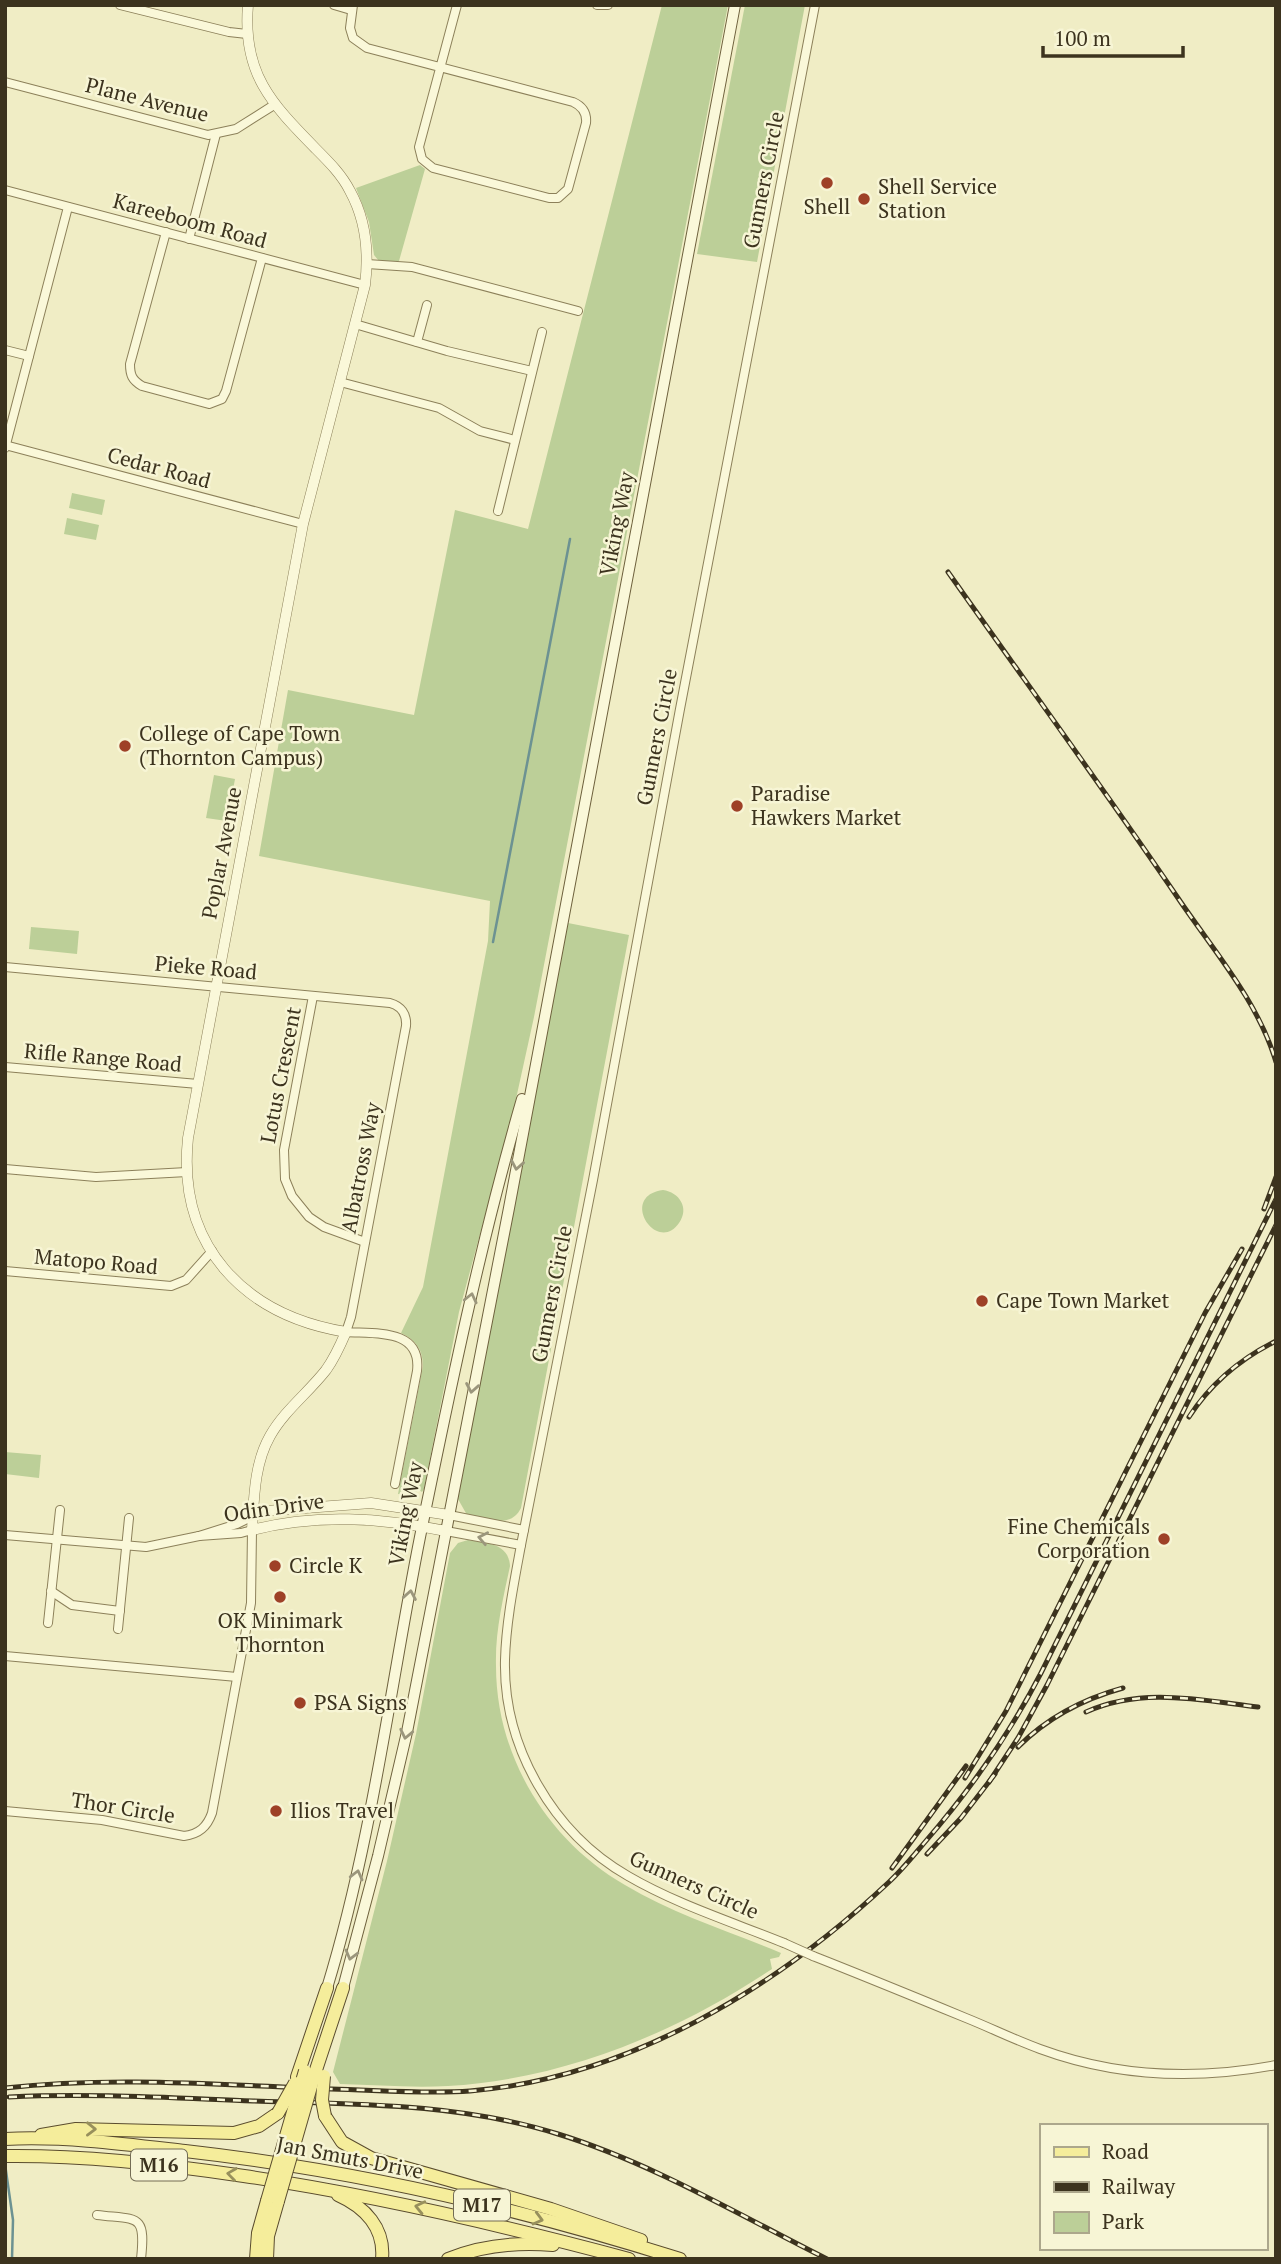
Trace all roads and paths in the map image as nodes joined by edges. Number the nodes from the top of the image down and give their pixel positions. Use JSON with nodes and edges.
{"nodes":[{"id":1,"x":120,"y":5,"type":"edge"},
{"id":2,"x":248,"y":5,"type":"edge"},
{"id":3,"x":334,"y":5,"type":"edge"},
{"id":4,"x":457,"y":5,"type":"edge"},
{"id":5,"x":597,"y":5,"type":"edge"},
{"id":6,"x":608,"y":5,"type":"edge"},
{"id":7,"x":735,"y":5,"type":"edge"},
{"id":8,"x":815,"y":5,"type":"edge"},
{"id":9,"x":352,"y":8,"type":"edge"},
{"id":10,"x":247,"y":34,"type":"junction"},
{"id":11,"x":440,"y":68,"type":"junction"},
{"id":12,"x":5,"y":82,"type":"edge"},
{"id":13,"x":274,"y":105,"type":"junction"},
{"id":14,"x":216,"y":134,"type":"junction"},
{"id":15,"x":5,"y":190,"type":"edge"},
{"id":16,"x":68,"y":206,"type":"junction"},
{"id":17,"x":166,"y":232,"type":"junction"},
{"id":18,"x":189,"y":239,"type":"junction"},
{"id":19,"x":262,"y":258,"type":"junction"},
{"id":20,"x":368,"y":264,"type":"junction"},
{"id":21,"x":365,"y":285,"type":"junction"},
{"id":22,"x":427,"y":304,"type":"dead end"},
{"id":23,"x":578,"y":311,"type":"dead end"},
{"id":24,"x":355,"y":324,"type":"junction"},
{"id":25,"x":542,"y":332,"type":"dead end"},
{"id":26,"x":417,"y":342,"type":"junction"},
{"id":27,"x":5,"y":350,"type":"edge"},
{"id":28,"x":29,"y":356,"type":"junction"},
{"id":29,"x":532,"y":371,"type":"junction"},
{"id":30,"x":340,"y":382,"type":"junction"},
{"id":31,"x":515,"y":440,"type":"junction"},
{"id":32,"x":5,"y":446,"type":"edge"},
{"id":33,"x":498,"y":511,"type":"dead end"},
{"id":34,"x":303,"y":524,"type":"junction"},
{"id":35,"x":5,"y":967,"type":"edge"},
{"id":36,"x":216,"y":987,"type":"junction"},
{"id":37,"x":313,"y":996,"type":"junction"},
{"id":38,"x":402,"y":1010,"type":"joint"},
{"id":39,"x":537,"y":1050,"type":"junction"},
{"id":40,"x":5,"y":1067,"type":"edge"},
{"id":41,"x":198,"y":1084,"type":"junction"},
{"id":42,"x":5,"y":1169,"type":"edge"},
{"id":43,"x":187,"y":1172,"type":"junction"},
{"id":44,"x":365,"y":1242,"type":"junction"},
{"id":45,"x":212,"y":1251,"type":"junction"},
{"id":46,"x":5,"y":1272,"type":"edge"},
{"id":47,"x":346,"y":1332,"type":"junction"},
{"id":48,"x":395,"y":1484,"type":"dead end"},
{"id":49,"x":60,"y":1510,"type":"dead end"},
{"id":50,"x":426,"y":1510,"type":"junction"},
{"id":51,"x":449,"y":1515,"type":"junction"},
{"id":52,"x":253,"y":1516,"type":"junction"},
{"id":53,"x":129,"y":1518,"type":"dead end"},
{"id":54,"x":423,"y":1526,"type":"junction"},
{"id":55,"x":252,"y":1530,"type":"junction"},
{"id":56,"x":524,"y":1530,"type":"junction"},
{"id":57,"x":446,"y":1531,"type":"junction"},
{"id":58,"x":5,"y":1535,"type":"edge"},
{"id":59,"x":199,"y":1536,"type":"junction"},
{"id":60,"x":56,"y":1540,"type":"junction"},
{"id":61,"x":521,"y":1545,"type":"junction"},
{"id":62,"x":126,"y":1547,"type":"junction"},
{"id":63,"x":51,"y":1591,"type":"junction"},
{"id":64,"x":120,"y":1611,"type":"junction"},
{"id":65,"x":48,"y":1623,"type":"dead end"},
{"id":66,"x":118,"y":1629,"type":"dead end"},
{"id":67,"x":5,"y":1656,"type":"edge"},
{"id":68,"x":237,"y":1677,"type":"junction"},
{"id":69,"x":5,"y":1811,"type":"edge"},
{"id":70,"x":327,"y":1988,"type":"joint"},
{"id":71,"x":343,"y":1988,"type":"joint"},
{"id":72,"x":1276,"y":2065,"type":"edge"},
{"id":73,"x":310,"y":2075,"type":"junction"},
{"id":74,"x":14,"y":2139,"type":"edge"},
{"id":75,"x":12,"y":2156,"type":"edge"},
{"id":76,"x":300,"y":2184,"type":"junction"},
{"id":77,"x":273,"y":2201,"type":"junction"},
{"id":78,"x":97,"y":2215,"type":"dead end"},
{"id":79,"x":585,"y":2247,"type":"junction"},
{"id":80,"x":141,"y":2259,"type":"edge"},
{"id":81,"x":256,"y":2259,"type":"edge"},
{"id":82,"x":267,"y":2259,"type":"edge"},
{"id":83,"x":382,"y":2259,"type":"edge"},
{"id":84,"x":448,"y":2259,"type":"edge"},
{"id":85,"x":629,"y":2259,"type":"edge"},
{"id":86,"x":682,"y":2259,"type":"edge"}],
"edges":[{"from":1,"to":10,"type":"street"},
{"from":2,"to":10,"type":"street","name":"Poplar Avenue"},
{"from":3,"to":9,"type":"street"},
{"from":4,"to":11,"type":"street"},
{"from":5,"to":6,"type":"street"},
{"from":7,"to":39,"type":"main road","name":"Viking Way"},
{"from":8,"to":56,"type":"street","name":"Gunners Circle"},
{"from":9,"to":11,"type":"street"},
{"from":10,"to":13,"type":"street","name":"Poplar Avenue"},
{"from":11,"to":11,"type":"street"},
{"from":12,"to":14,"type":"street","name":"Plane Avenue"},
{"from":13,"to":14,"type":"street","name":"Plane Avenue"},
{"from":13,"to":20,"type":"street","name":"Poplar Avenue"},
{"from":14,"to":18,"type":"street"},
{"from":15,"to":16,"type":"street","name":"Kareeboom Road"},
{"from":16,"to":17,"type":"street","name":"Kareeboom Road"},
{"from":16,"to":28,"type":"street"},
{"from":17,"to":18,"type":"street","name":"Kareeboom Road"},
{"from":17,"to":19,"type":"street"},
{"from":18,"to":19,"type":"street","name":"Kareeboom Road"},
{"from":19,"to":21,"type":"street","name":"Kareeboom Road"},
{"from":20,"to":21,"type":"street","name":"Poplar Avenue"},
{"from":20,"to":23,"type":"street"},
{"from":21,"to":24,"type":"street","name":"Poplar Avenue"},
{"from":22,"to":26,"type":"street"},
{"from":24,"to":26,"type":"street"},
{"from":24,"to":30,"type":"street","name":"Poplar Avenue"},
{"from":25,"to":29,"type":"street"},
{"from":26,"to":29,"type":"street"},
{"from":27,"to":28,"type":"street"},
{"from":28,"to":32,"type":"street"},
{"from":29,"to":31,"type":"street"},
{"from":30,"to":31,"type":"street"},
{"from":30,"to":34,"type":"street","name":"Poplar Avenue"},
{"from":31,"to":33,"type":"street"},
{"from":32,"to":34,"type":"street","name":"Cedar Road"},
{"from":34,"to":36,"type":"street","name":"Poplar Avenue"},
{"from":35,"to":36,"type":"street","name":"Pieke Road"},
{"from":36,"to":37,"type":"street","name":"Pieke Road"},
{"from":36,"to":41,"type":"street","name":"Poplar Avenue"},
{"from":37,"to":38,"type":"street","name":"Pieke Road"},
{"from":37,"to":44,"type":"street","name":"Lotus Crescent"},
{"from":38,"to":44,"type":"street","name":"Albatross Way"},
{"from":50,"to":39,"type":"main road","name":"Viking Way","one_way":true},
{"from":39,"to":51,"type":"main road","name":"Viking Way","one_way":true},
{"from":40,"to":41,"type":"street","name":"Rifle Range Road"},
{"from":41,"to":43,"type":"street","name":"Poplar Avenue"},
{"from":42,"to":43,"type":"street"},
{"from":43,"to":45,"type":"street","name":"Poplar Avenue"},
{"from":44,"to":47,"type":"street","name":"Albatross Way"},
{"from":45,"to":46,"type":"street","name":"Matopo Road"},
{"from":45,"to":47,"type":"street","name":"Poplar Avenue"},
{"from":47,"to":48,"type":"street","name":"Poplar Avenue"},
{"from":47,"to":52,"type":"street","name":"Odin Drive"},
{"from":49,"to":60,"type":"street"},
{"from":50,"to":51,"type":"street","name":"Odin Drive"},
{"from":50,"to":52,"type":"street","name":"Odin Drive"},
{"from":50,"to":54,"type":"main road","name":"Viking Way"},
{"from":51,"to":56,"type":"street","name":"Odin Drive"},
{"from":51,"to":57,"type":"main road","name":"Viking Way"},
{"from":52,"to":55,"type":"street"},
{"from":52,"to":59,"type":"street","name":"Odin Drive"},
{"from":53,"to":62,"type":"street"},
{"from":54,"to":55,"type":"street","name":"Odin Drive"},
{"from":54,"to":57,"type":"street","name":"Odin Drive"},
{"from":70,"to":54,"type":"main road","name":"Viking Way","one_way":true},
{"from":55,"to":59,"type":"street","name":"Odin Drive"},
{"from":55,"to":68,"type":"street","name":"Thor Circle"},
{"from":56,"to":61,"type":"street","name":"Gunners Circle"},
{"from":61,"to":57,"type":"street","name":"Odin Drive","one_way":true},
{"from":57,"to":71,"type":"main road","name":"Viking Way","one_way":true},
{"from":58,"to":60,"type":"street","name":"Odin Drive"},
{"from":59,"to":62,"type":"street","name":"Odin Drive"},
{"from":60,"to":62,"type":"street","name":"Odin Drive"},
{"from":60,"to":63,"type":"street"},
{"from":61,"to":72,"type":"street","name":"Gunners Circle","bridge":true},
{"from":62,"to":64,"type":"street"},
{"from":63,"to":64,"type":"street"},
{"from":63,"to":65,"type":"street"},
{"from":64,"to":66,"type":"street"},
{"from":67,"to":68,"type":"street"},
{"from":68,"to":69,"type":"street","name":"Thor Circle"},
{"from":70,"to":73,"type":"main road"},
{"from":71,"to":73,"type":"main road"},
{"from":74,"to":73,"type":"main road","one_way":true,"bridge":true},
{"from":73,"to":77,"type":"main road","bridge":true},
{"from":73,"to":86,"type":"main road","bridge":true},
{"from":74,"to":86,"type":"main road","name":"Jan Smuts Drive","number":"M17","one_way":true},
{"from":76,"to":75,"type":"main road","name":"Jan Smuts Drive","number":"M16","one_way":true},
{"from":79,"to":76,"type":"main road","name":"Jan Smuts Drive","number":"M17","one_way":true},
{"from":76,"to":83,"type":"main road"},
{"from":77,"to":81,"type":"main road"},
{"from":77,"to":82,"type":"main road"},
{"from":78,"to":80,"type":"street"},
{"from":79,"to":84,"type":"main road"},
{"from":79,"to":85,"type":"main road","name":"Jan Smuts Drive","number":"M17"}]}
